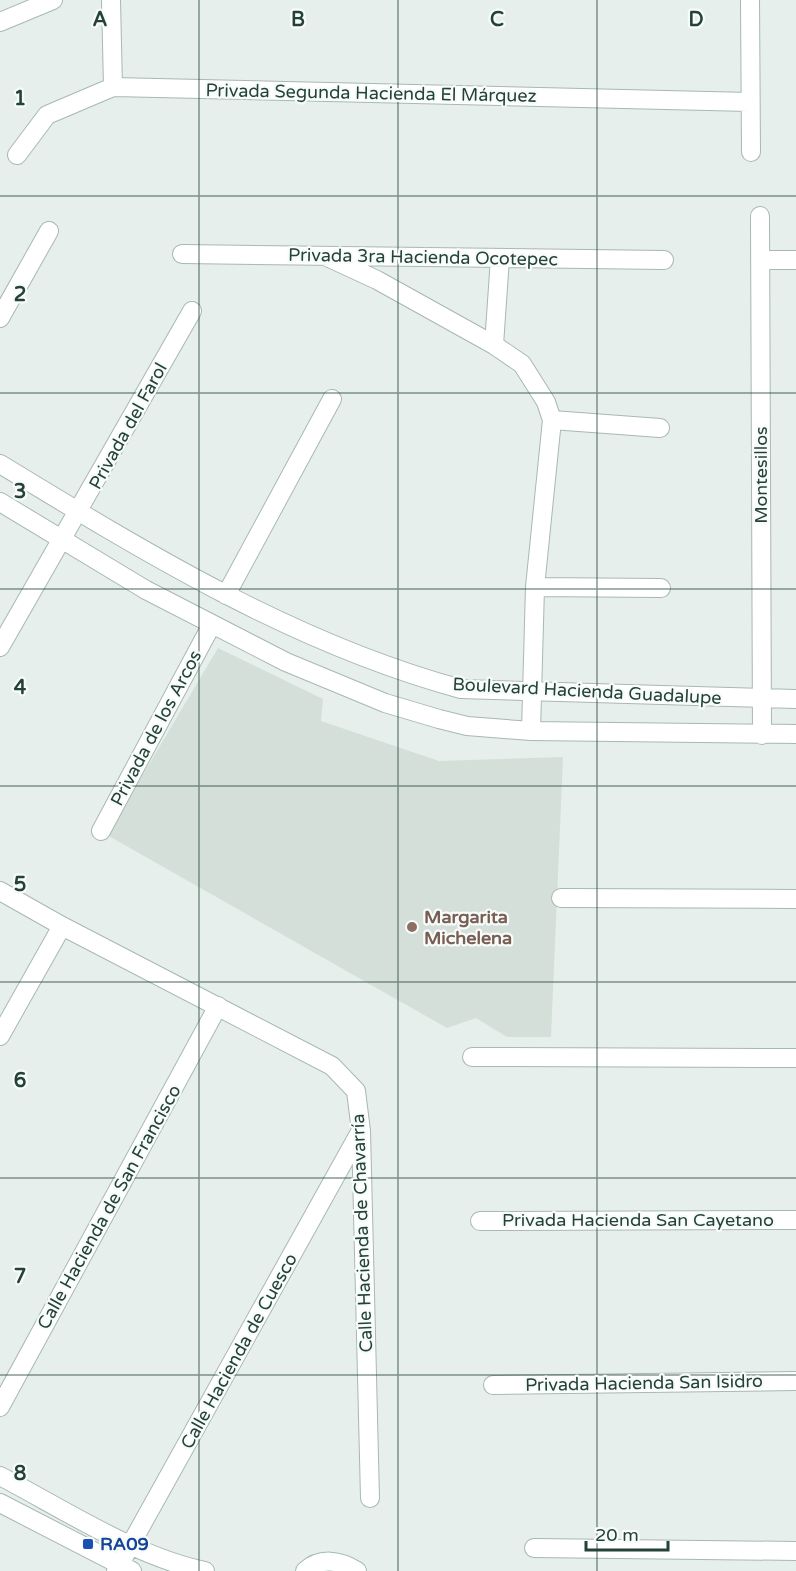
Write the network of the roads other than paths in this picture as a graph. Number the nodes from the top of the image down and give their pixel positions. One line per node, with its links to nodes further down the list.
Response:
1 (52, 0): 4 (street)
2 (111, 0): 5 (street)
3 (750, 0): 6 (street)
4 (0, 22)
5 (113, 87): 6 (street, Privada Segunda Hacienda El Márquez); 8 (street, Privada Segunda Hacienda El Márquez)
6 (750, 102): 7 (street)
7 (751, 152)
8 (17, 155)
9 (760, 216): 15 (street, Montesillos)
10 (49, 231): 18 (street)
11 (182, 254): 12 (street, Privada 3ra Hacienda Ocotepec)
12 (325, 256): 13 (street, Privada 3ra Hacienda Ocotepec); 19 (street)
13 (500, 258): 14 (street, Privada 3ra Hacienda Ocotepec); 19 (street)
14 (664, 260)
15 (760, 260): 16 (street); 33 (street, Montesillos)
16 (796, 260)
17 (192, 311): 25 (street, Privada del Farol)
18 (0, 318)
19 (494, 345): 21 (street)
20 (332, 399): 29 (street)
21 (552, 420): 22 (street); 27 (street)
22 (660, 428)
23 (0, 464): 25 (street, Boulevard Hacienda Guadalupe)
24 (0, 502): 26 (street, Boulevard Hacienda Guadalupe)
25 (80, 512): 26 (street, Privada del Farol); 29 (street, Boulevard Hacienda Guadalupe)
26 (62, 541): 30 (street, Boulevard Hacienda Guadalupe); 31 (street, Privada del Farol)
27 (535, 587): 28 (street); 32 (street)
28 (661, 588)
29 (226, 595): 32 (street, Boulevard Hacienda Guadalupe)
30 (212, 624): 35 (street, Boulevard Hacienda Guadalupe); 38 (street, Privada de los Arcos)
31 (0, 647)
32 (533, 691): 33 (street, Boulevard Hacienda Guadalupe); 35 (street)
33 (762, 699): 34 (street, Boulevard Hacienda Guadalupe); 37 (street, Montesillos)
34 (796, 699)
35 (531, 731): 37 (street, Boulevard Hacienda Guadalupe)
36 (796, 734): 37 (street, Boulevard Hacienda Guadalupe)
37 (762, 735)
38 (101, 831)
39 (0, 891): 42 (street, Calle Hacienda de Chavarría)
40 (561, 898): 41 (street)
41 (796, 900)
42 (62, 926): 43 (street, Calle Hacienda de Chavarría); 44 (street)
43 (218, 1006): 47 (street, Calle Hacienda de Chavarría); 52 (street, Calle Hacienda de San Francisco)
44 (0, 1036)
45 (472, 1057): 46 (street)
46 (796, 1058)
47 (361, 1131): 54 (street, Calle Hacienda de Chavarría); 56 (street, Calle Hacienda de Cuesco)
48 (796, 1220): 49 (street, Privada Hacienda San Cayetano)
49 (480, 1221)
50 (796, 1382): 51 (street, Privada Hacienda San Isidro)
51 (493, 1385)
52 (0, 1407)
53 (0, 1476): 56 (street)
54 (370, 1498)
55 (0, 1503): 59 (street)
56 (132, 1545): 59 (street, Calle Hacienda de Cuesco); 60 (street)
57 (534, 1548): 58 (street)
58 (796, 1551)
59 (122, 1569)
60 (205, 1571)
61 (304, 1571): 62 (street)
62 (357, 1571)

